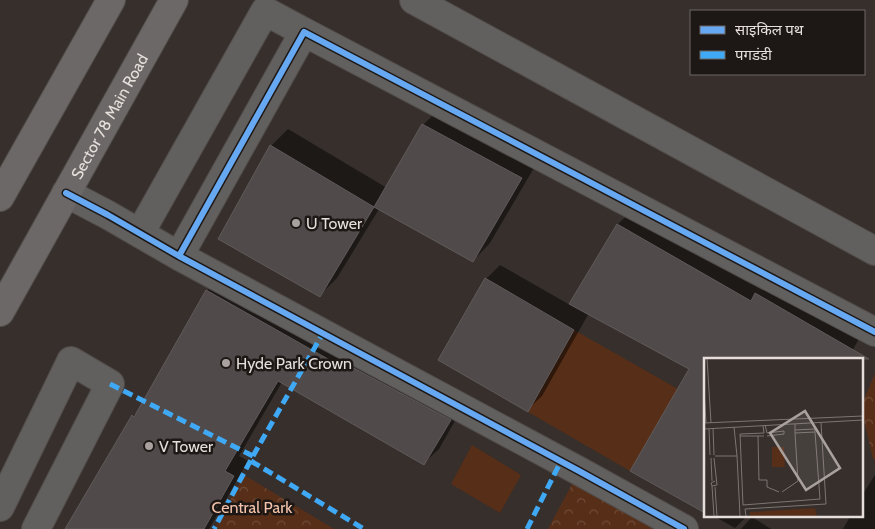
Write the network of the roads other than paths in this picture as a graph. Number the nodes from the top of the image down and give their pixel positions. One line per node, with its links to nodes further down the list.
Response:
1 (111, 0): 6 (main road)
2 (174, 0): 5 (main road, Sector 78 Main Road)
3 (414, 0): 8 (street)
4 (304, 32): 7 (street); 9 (street); 11 (street)
5 (66, 193): 7 (street); 10 (main road, Sector 78 Main Road)
6 (0, 197)
7 (140, 233): 9 (street)
8 (875, 251)
9 (179, 256): 14 (street)
10 (0, 312)
11 (875, 332)
12 (0, 507): 13 (street)
13 (36, 529)
14 (684, 529)

